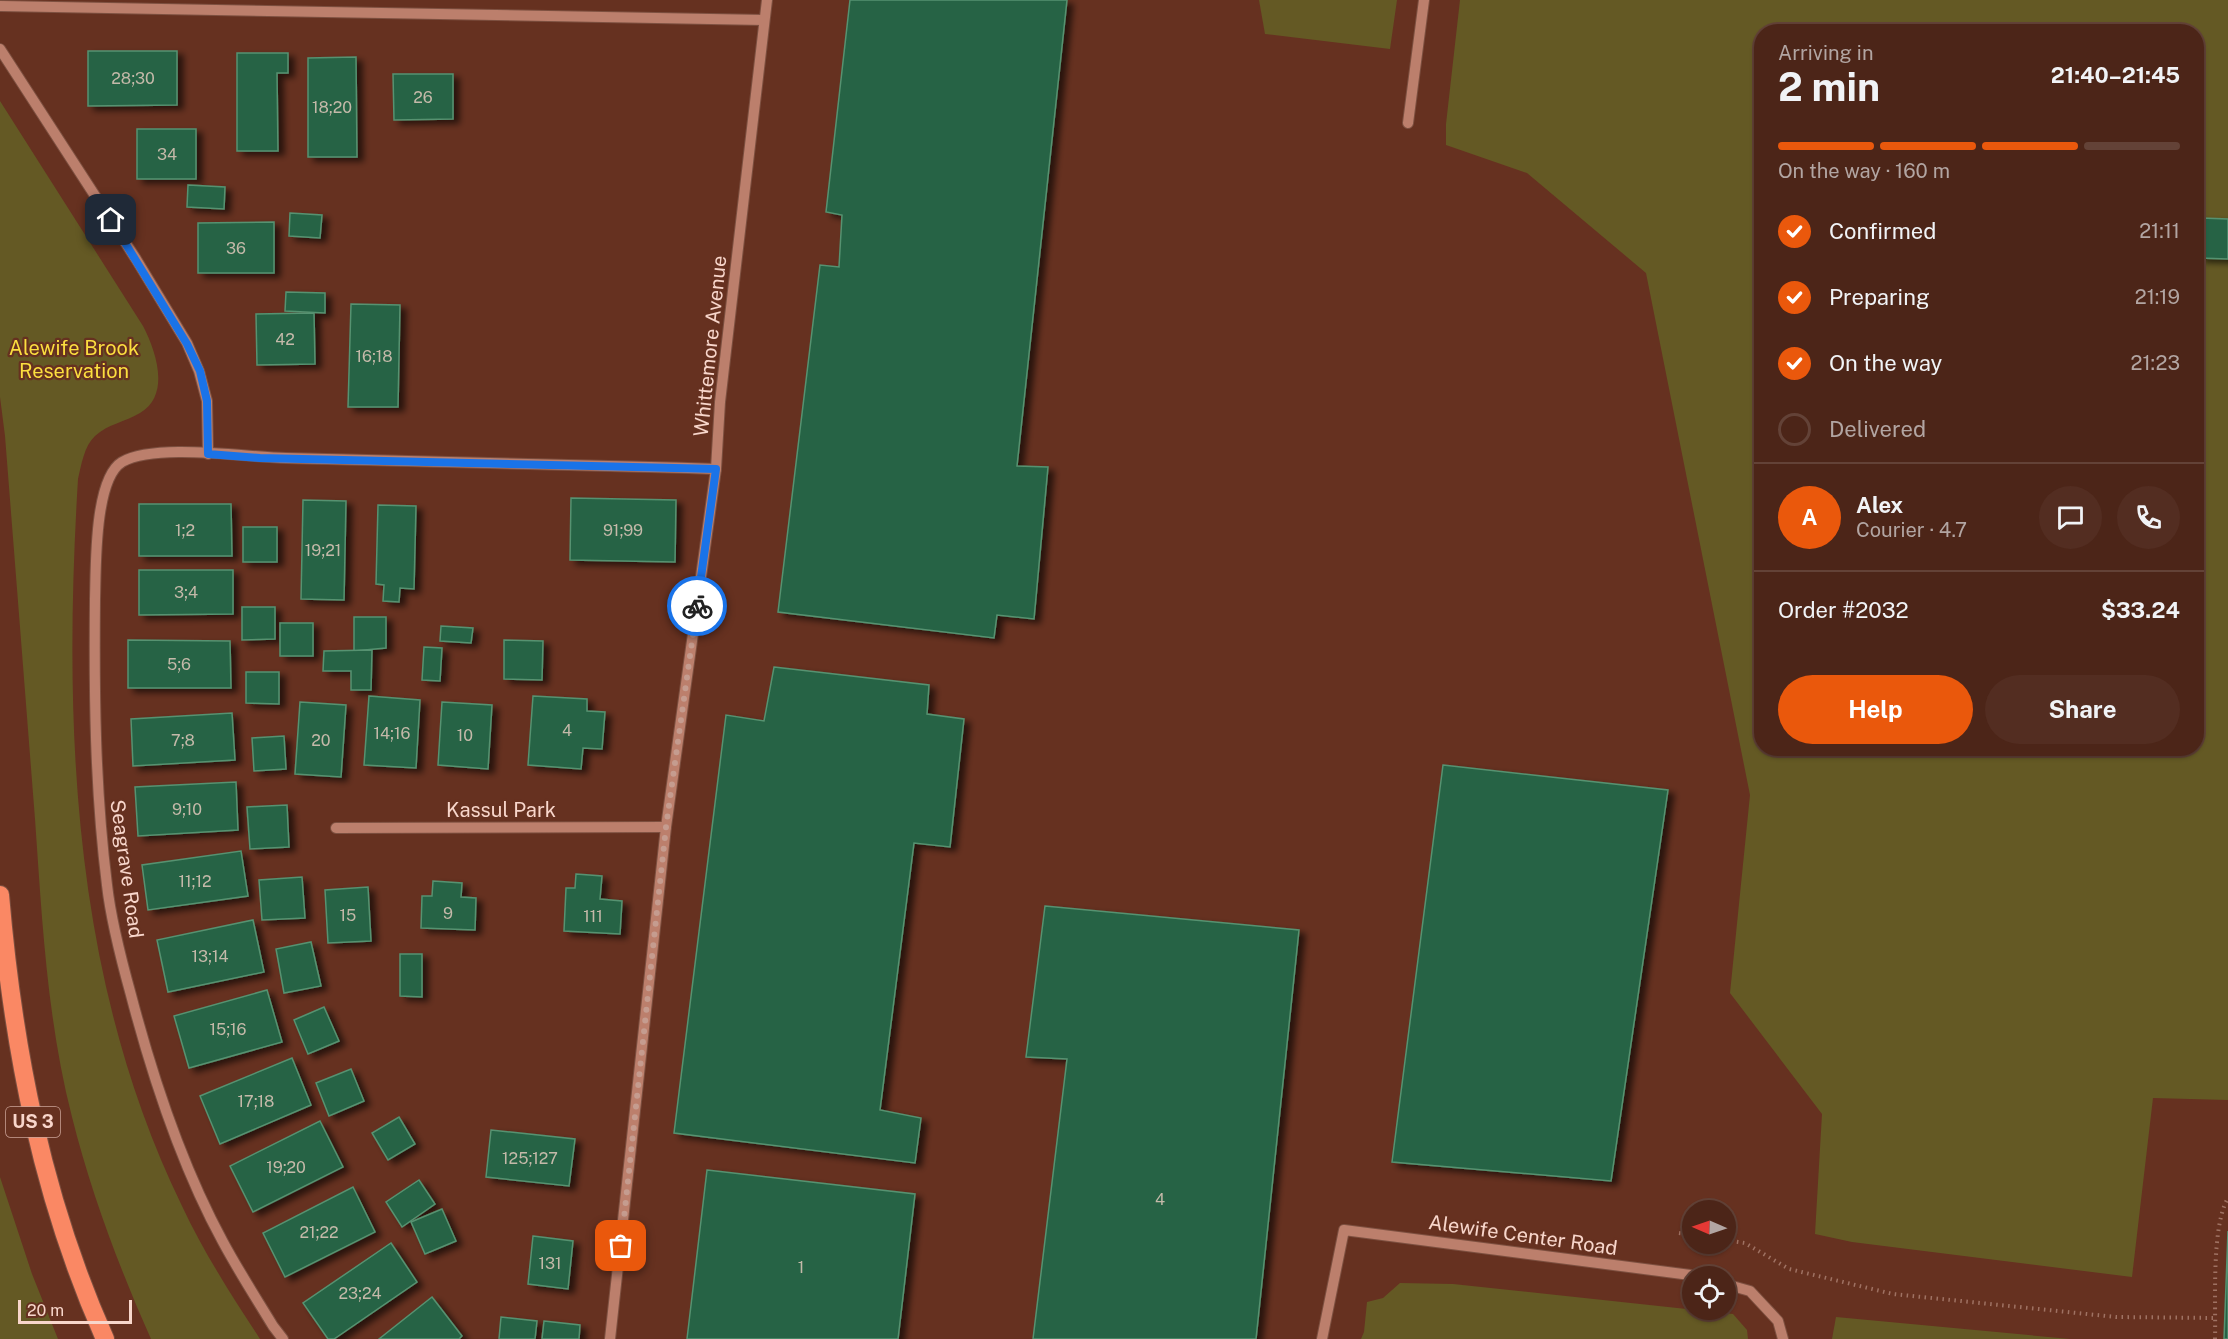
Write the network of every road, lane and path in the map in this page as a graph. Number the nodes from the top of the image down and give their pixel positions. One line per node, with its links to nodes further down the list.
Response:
1 (767, 0): 4 (street, Whittemore Avenue)
2 (1424, 0): 6 (street)
3 (0, 6): 4 (street)
4 (764, 20): 8 (street, Whittemore Avenue)
5 (0, 49): 7 (street)
6 (1408, 123)
7 (208, 454): 8 (street, Seagrave Road); 20 (street, Seagrave Road)
8 (716, 469): 9 (street, Whittemore Avenue)
9 (666, 827): 10 (street, Kassul Park); 21 (street, Whittemore Avenue)
10 (336, 828)
11 (0, 896): 19 (highway, US 3)
12 (2228, 1198): 18 (path)
13 (1679, 1233): 14 (path)
14 (1682, 1233)
15 (1736, 1242): 18 (path)
16 (1682, 1274): 22 (street, Alewife Center Road)
17 (1736, 1287): 23 (street)
18 (2216, 1318): 24 (path)
19 (105, 1339)
20 (283, 1339)
21 (610, 1339)
22 (1322, 1339)
23 (1783, 1339)
24 (2215, 1339)

